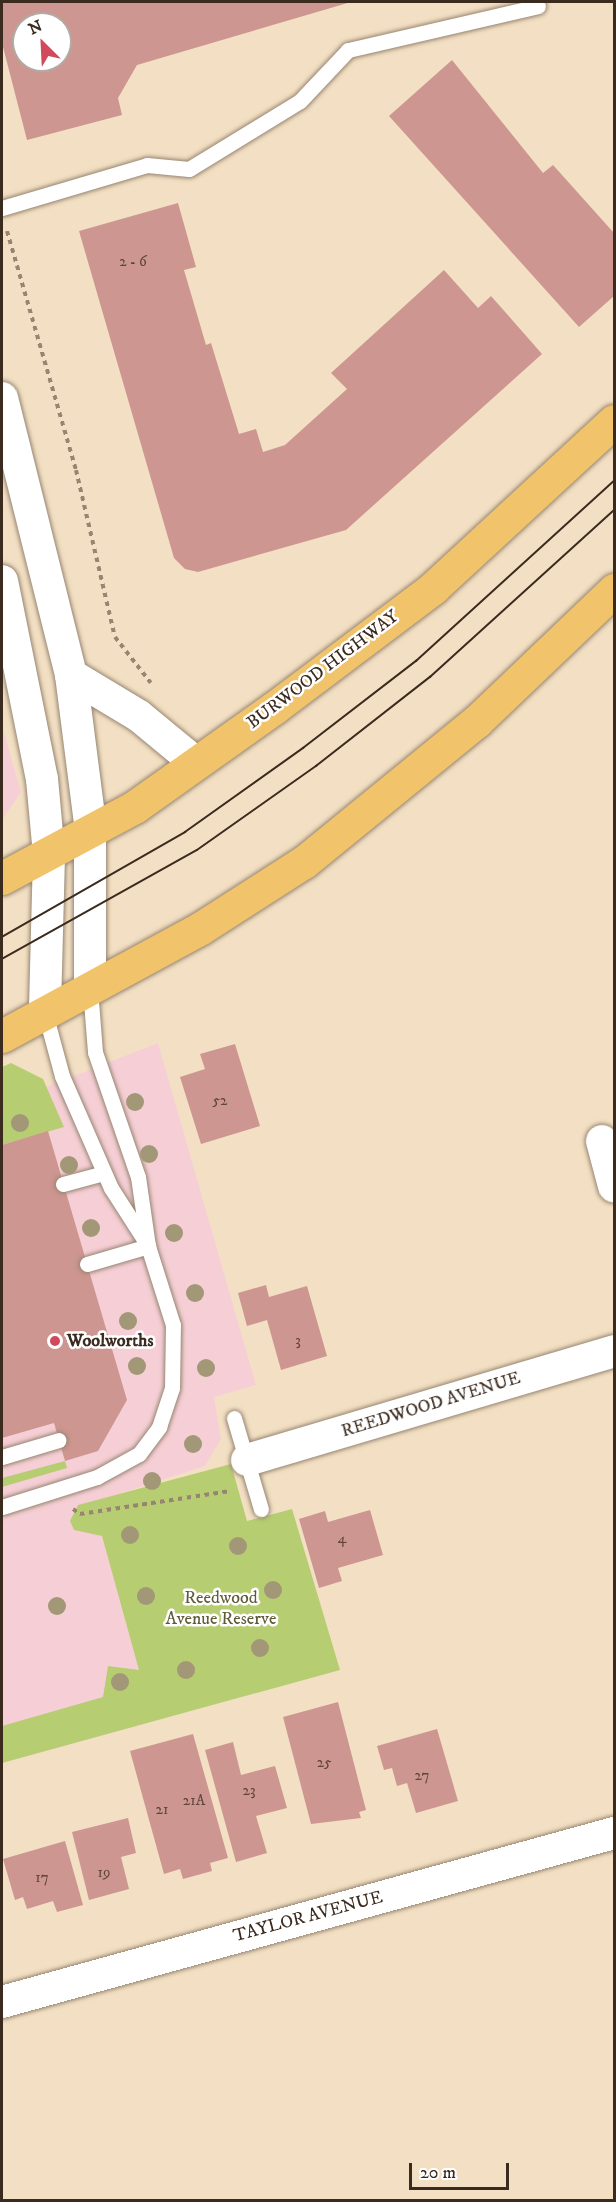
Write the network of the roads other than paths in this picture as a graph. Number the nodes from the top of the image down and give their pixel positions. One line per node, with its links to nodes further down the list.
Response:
1 (538, 6): 2 (lane)
2 (2, 208)
3 (2, 398): 7 (street)
4 (615, 421): 8 (highway, BURWOOD HIGHWAY)
5 (3, 590): 10 (street)
6 (615, 590): 12 (highway)
7 (70, 675): 8 (street); 9 (street)
8 (196, 764): 9 (highway, BURWOOD HIGHWAY)
9 (89, 832): 10 (highway, BURWOOD HIGHWAY); 12 (street)
10 (49, 855): 11 (highway, BURWOOD HIGHWAY); 13 (street)
11 (2, 878)
12 (90, 988): 13 (highway); 19 (lane)
13 (45, 1012): 14 (highway); 16 (lane)
14 (2, 1036)
15 (602, 1141): 18 (street)
16 (104, 1173): 17 (lane); 19 (lane)
17 (63, 1184)
18 (615, 1186)
19 (148, 1246): 20 (lane); 26 (lane)
20 (87, 1264)
21 (615, 1351): 25 (street, REEDWOOD AVENUE)
22 (234, 1418): 25 (lane)
23 (58, 1440): 24 (lane)
24 (2, 1457)
25 (251, 1474): 27 (lane)
26 (2, 1507)
27 (261, 1509)
28 (615, 1833): 29 (street, TAYLOR AVENUE)
29 (2, 2002)

